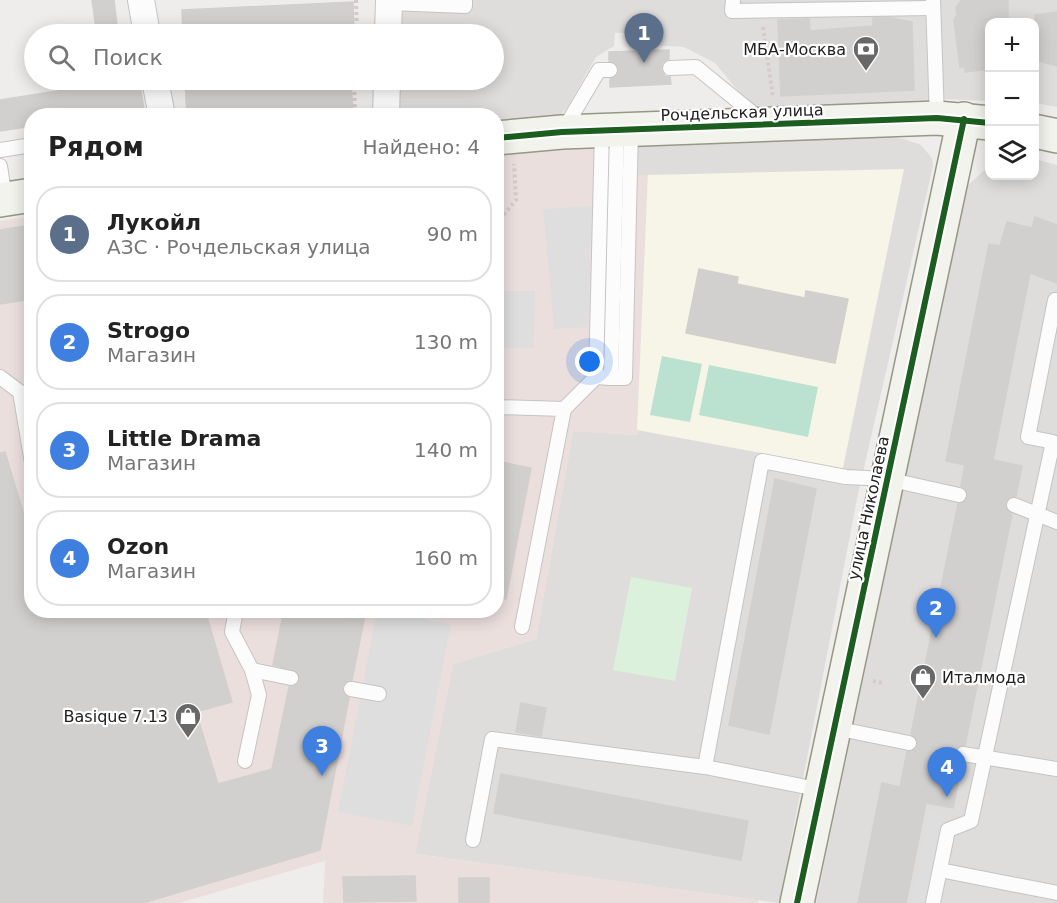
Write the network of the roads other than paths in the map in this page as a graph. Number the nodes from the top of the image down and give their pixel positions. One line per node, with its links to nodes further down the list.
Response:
1 (141, 0): 6 (street)
2 (465, 0): 4 (lane)
3 (733, 0): 5 (lane)
4 (389, 2): 7 (street)
5 (932, 4): 15 (lane)
6 (145, 24)
7 (388, 24)
8 (670, 68): 14 (lane)
9 (609, 70): 17 (lane)
10 (157, 90): 12 (street)
11 (387, 90): 13 (street)
12 (160, 108)
13 (386, 108)
14 (769, 113): 15 (street, Рочдельская улица); 16 (street, Рочдельская улица)
15 (964, 120): 31 (street, улица Николаева)
16 (617, 130): 17 (street, Рочдельская улица); 27 (lane); 27 (lane)
17 (562, 132): 22 (street, Рочдельская улица)
18 (1039, 132): 19 (street)
19 (1057, 136)
20 (24, 146): 21 (lane)
21 (0, 150)
22 (505, 151)
23 (0, 166): 24 (lane)
24 (12, 198)
25 (1057, 301): 34 (lane)
26 (0, 377): 28 (lane)
27 (596, 377): 30 (lane)
28 (24, 393)
29 (504, 407): 30 (lane)
30 (564, 409): 37 (lane)
31 (887, 479): 32 (lane); 42 (street, улица Николаева); 47 (lane)
32 (960, 495)
33 (1014, 505): 34 (lane)
34 (1037, 515): 35 (lane); 45 (lane)
35 (1057, 522)
36 (235, 618): 38 (lane)
37 (522, 627)
38 (252, 670): 39 (lane); 46 (lane)
39 (291, 678)
40 (351, 689): 41 (lane)
41 (380, 694)
42 (835, 728): 43 (lane); 49 (street, улица Николаева)
43 (909, 743)
44 (963, 754): 45 (lane)
45 (985, 758): 48 (lane); 51 (lane)
46 (245, 761)
47 (705, 767): 49 (lane); 50 (lane)
48 (1057, 769)
49 (822, 790): 53 (street, улица Николаева)
50 (473, 840)
51 (940, 870): 52 (lane); 54 (lane)
52 (1057, 893)
53 (797, 903)
54 (933, 903)

